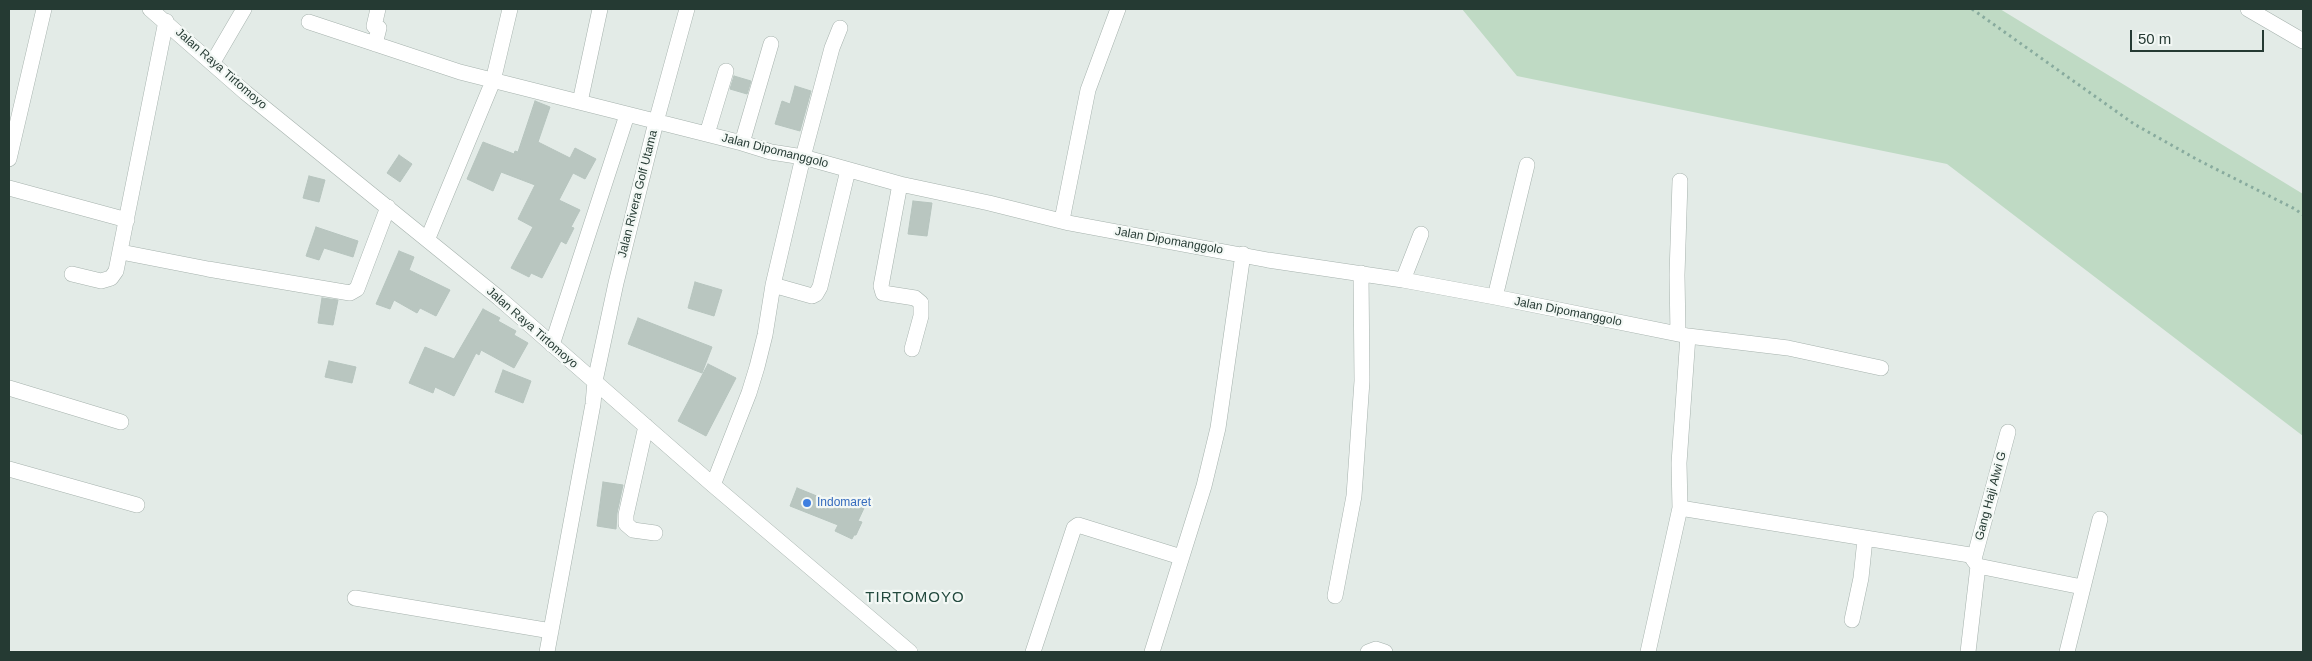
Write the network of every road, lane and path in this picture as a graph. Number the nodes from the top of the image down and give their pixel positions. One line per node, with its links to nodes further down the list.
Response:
1 (44, 9): 26 (street)
2 (150, 9): 11 (street, Jalan Raya Tirtomoyo)
3 (244, 9): 17 (street)
4 (378, 9): 15 (street)
5 (510, 9): 19 (street)
6 (600, 9): 20 (street)
7 (687, 9): 22 (street, Jalan Rivera Golf Utama)
8 (1118, 9): 35 (street)
9 (1972, 9): 33 (path)
10 (2248, 9): 14 (street)
11 (166, 21): 17 (street, Jalan Raya Tirtomoyo); 34 (street)
12 (309, 22): 15 (street, Jalan Dipomanggolo)
13 (840, 28): 25 (street)
14 (2303, 40)
15 (375, 44): 19 (street, Jalan Dipomanggolo)
16 (771, 44): 24 (street)
17 (213, 62): 32 (street, Jalan Raya Tirtomoyo)
18 (726, 71): 23 (street)
19 (493, 81): 20 (street, Jalan Dipomanggolo); 37 (street)
20 (580, 102): 21 (street, Jalan Dipomanggolo)
21 (627, 115): 22 (street, Jalan Dipomanggolo); 46 (street)
22 (656, 122): 23 (street, Jalan Dipomanggolo); 49 (street, Jalan Rivera Golf Utama)
23 (707, 134): 24 (street, Jalan Dipomanggolo)
24 (742, 143): 25 (street, Jalan Dipomanggolo)
25 (803, 157): 28 (street, Jalan Dipomanggolo); 43 (street)
26 (9, 159)
27 (1527, 165): 44 (street)
28 (848, 170): 30 (street, Jalan Dipomanggolo); 43 (street)
29 (1680, 181): 45 (street)
30 (900, 184): 35 (street, Jalan Dipomanggolo); 47 (street)
31 (9, 188): 34 (street)
32 (388, 207): 37 (street, Jalan Raya Tirtomoyo); 38 (street)
33 (2303, 215)
34 (127, 220): 38 (street)
35 (1062, 220): 39 (street, Jalan Dipomanggolo)
36 (1421, 234): 42 (street)
37 (428, 238): 46 (street, Jalan Raya Tirtomoyo)
38 (121, 252): 41 (street)
39 (1243, 254): 40 (street, Jalan Dipomanggolo); 61 (street)
40 (1361, 273): 42 (street, Jalan Dipomanggolo); 64 (street)
41 (72, 274)
42 (1403, 280): 44 (street, Jalan Dipomanggolo)
43 (773, 285): 55 (street)
44 (1495, 297): 45 (street, Jalan Dipomanggolo)
45 (1683, 335): 48 (street, Jalan Dipomanggolo); 57 (street)
46 (552, 345): 49 (street, Jalan Raya Tirtomoyo)
47 (912, 349)
48 (1881, 368)
49 (595, 381): 52 (street, Jalan Raya Tirtomoyo); 67 (street, Jalan Rivera Golf Utama)
50 (9, 388): 51 (street)
51 (121, 422)
52 (646, 426): 55 (street, Jalan Raya Tirtomoyo); 59 (street)
53 (2008, 432): 62 (street, Gang Haji Alwi G)
54 (9, 469): 56 (street)
55 (713, 485): 69 (street, Jalan Raya Tirtomoyo)
56 (137, 505)
57 (1680, 508): 60 (street); 74 (street)
58 (2100, 519): 63 (street)
59 (655, 533)
60 (1865, 539): 62 (street); 66 (street)
61 (1181, 557): 70 (street); 71 (street)
62 (1976, 563): 63 (street); 75 (street, Gang Haji Alwi G)
63 (2082, 587): 76 (street)
64 (1335, 596)
65 (355, 598): 67 (street)
66 (1852, 620)
67 (551, 631): 68 (street, Jalan Rivera Golf Utama)
68 (547, 652)
69 (910, 652)
70 (1033, 652)
71 (1152, 652)
72 (1368, 652): 73 (street)
73 (1385, 652)
74 (1648, 652)
75 (1968, 652)
76 (2068, 652)

